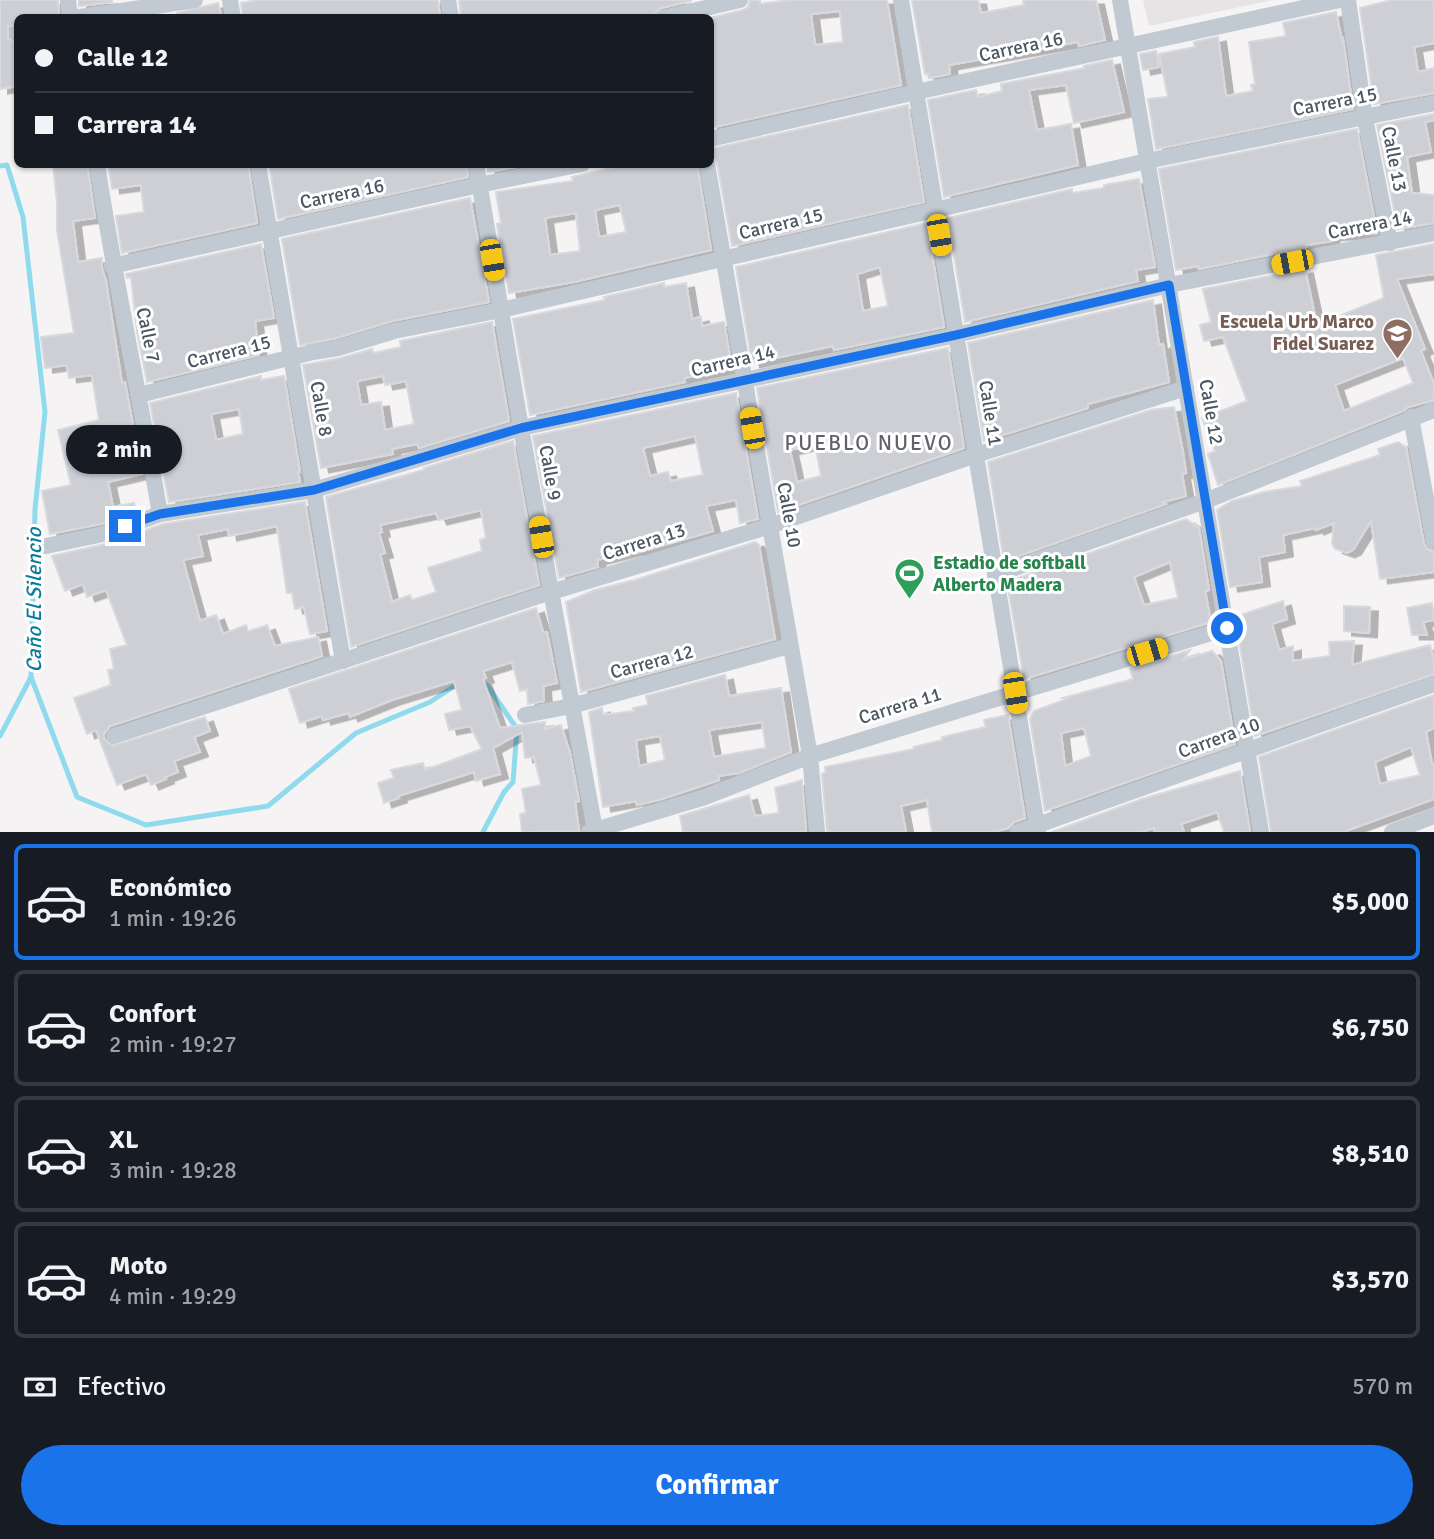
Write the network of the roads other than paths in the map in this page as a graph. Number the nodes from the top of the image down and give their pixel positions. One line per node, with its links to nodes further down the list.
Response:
1 (195, 0): 8 (street)
2 (740, 0): 7 (street)
3 (901, 0): 10 (street, Calle 11)
4 (1120, 0): 9 (street, Calle 12)
5 (1340, 0): 9 (street, Carrera 16)
6 (1348, 0): 12 (street, Calle 13)
7 (680, 10)
8 (99, 14)
9 (1127, 46): 10 (street, Carrera 16); 14 (street, Calle 12)
10 (916, 92): 13 (street, Carrera 16); 21 (street, Calle 11)
11 (1434, 103): 12 (street, Carrera 15)
12 (1365, 118): 14 (street, Carrera 15); 24 (street, Calle 13)
13 (714, 138)
14 (1147, 161): 21 (street, Carrera 15); 27 (street, Calle 12)
15 (98, 168): 26 (street, Calle 7)
16 (259, 168): 22 (street, Calle 8)
17 (477, 168): 20 (street, Calle 9)
18 (562, 168): 20 (street, Carrera 16)
19 (708, 168): 25 (street, Calle 10)
20 (479, 185): 22 (street, Carrera 16); 28 (street, Calle 9)
21 (935, 210): 25 (street, Carrera 15); 29 (street, Calle 11)
22 (269, 231): 26 (street, Carrera 16); 30 (street, Calle 8)
23 (1434, 233): 24 (street, Carrera 14)
24 (1390, 243): 27 (street, Carrera 14)
25 (723, 259): 28 (street, Carrera 15); 31 (street, Calle 10)
26 (112, 266): 33 (street, Calle 7)
27 (1169, 285): 29 (street, Carrera 14); 32 (street, Calle 12)
28 (501, 310): 30 (street, Carrera 15); 36 (street, Calle 9)
29 (956, 335): 31 (street, Carrera 14); 37 (street, Calle 11)
30 (291, 358): 33 (street, Carrera 15); 38 (street, Calle 8)
31 (743, 379): 36 (street, Carrera 14); 41 (street, Calle 10)
32 (1186, 388): 37 (street, Carrera 13); 39 (street, Calle 12)
33 (139, 395): 40 (street, Calle 7)
34 (1434, 410): 35 (street)
35 (1411, 417): 39 (street); 42 (street)
36 (521, 428): 38 (street, Carrera 14); 45 (street, Calle 9)
37 (975, 455): 41 (street, Carrera 13); 44 (street, Calle 11)
38 (314, 490): 40 (street, Carrera 14); 48 (street, Calle 8)
39 (1205, 501): 44 (street); 46 (street, Calle 12)
40 (160, 514): 43 (street, Carrera 14)
41 (770, 526): 45 (street, Carrera 13); 47 (street, Calle 10)
42 (1434, 542)
43 (46, 546)
44 (995, 575): 50 (street, Calle 11)
45 (551, 592): 48 (street, Carrera 13); 51 (street, Calle 9)
46 (1227, 628): 50 (street, Carrera 11); 54 (street, Calle 12)
47 (789, 646): 51 (street, Carrera 12); 55 (street, Calle 10)
48 (343, 661): 53 (street, Carrera 13)
49 (1434, 684): 54 (street, Carrera 10)
50 (1015, 693): 55 (street, Carrera 11); 57 (street, Calle 11)
51 (571, 706): 52 (street, Carrera 12); 58 (street, Calle 9)
52 (525, 715)
53 (114, 736)
54 (1248, 750): 57 (street, Carrera 10); 61 (street, Calle 12)
55 (810, 756): 58 (street, Carrera 11); 59 (street, Calle 10)
56 (1434, 816): 62 (street)
57 (1037, 829): 60 (street, Carrera 10)
58 (592, 831)
59 (817, 832)
60 (1018, 832)
61 (1261, 832)
62 (1391, 832)

